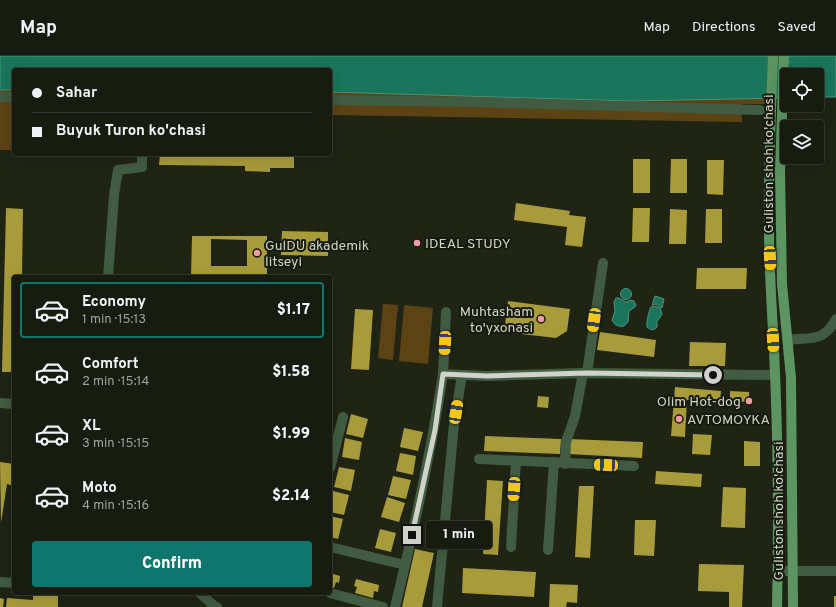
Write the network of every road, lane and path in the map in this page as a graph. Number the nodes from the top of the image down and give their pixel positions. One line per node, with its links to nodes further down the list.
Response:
1 (773, 56): 7 (main road, Guliston shoh ko'chasi)
2 (784, 56): 7 (main road, Guliston shoh ko'chasi)
3 (0, 97): 4 (street)
4 (12, 97)
5 (332, 100): 6 (street)
6 (760, 110)
7 (776, 111): 14 (main road, Guliston shoh ko'chasi); 18 (main road, Guliston shoh ko'chasi)
8 (142, 156): 10 (street)
9 (603, 263): 15 (street)
10 (108, 275)
11 (446, 312): 16 (street)
12 (836, 319): 13 (street)
13 (833, 330): 14 (street)
14 (788, 340): 33 (main road, Guliston shoh ko'chasi)
15 (585, 373): 17 (street); 18 (street); 26 (street)
16 (443, 374): 17 (street); 31 (street)
17 (462, 375): 42 (street)
18 (774, 375): 32 (main road, Guliston shoh ko'chasi)
19 (0, 403): 20 (street)
20 (12, 404)
21 (342, 417): 23 (street)
22 (479, 459): 24 (street)
23 (332, 460)
24 (516, 461): 25 (street); 29 (street)
25 (554, 462): 26 (street); 30 (street)
26 (565, 464): 27 (street)
27 (634, 466)
28 (332, 547): 31 (street)
29 (511, 547)
30 (548, 550)
31 (405, 565): 41 (street)
32 (778, 571): 33 (street); 43 (main road, Guliston shoh ko'chasi)
33 (792, 571): 34 (street); 44 (main road, Guliston shoh ko'chasi)
34 (836, 571)
35 (0, 582): 36 (street)
36 (12, 583)
37 (332, 594): 40 (street)
38 (202, 595): 39 (street)
39 (217, 607)
40 (383, 607)
41 (394, 607)
42 (437, 607)
43 (777, 607)
44 (793, 607)

